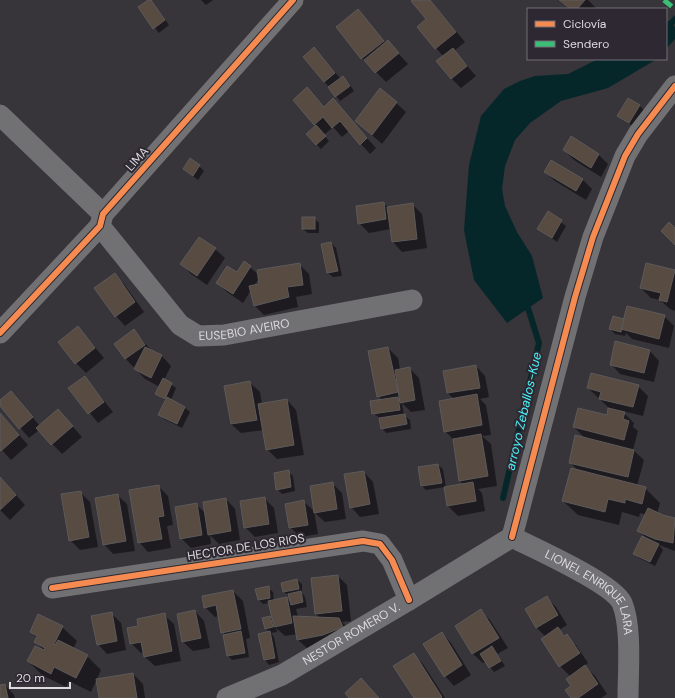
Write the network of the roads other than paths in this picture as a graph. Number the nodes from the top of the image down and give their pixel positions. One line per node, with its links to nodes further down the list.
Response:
1 (285, 3): 4 (street, LIMA)
2 (675, 86): 7 (street)
3 (0, 115): 4 (street, EUSEBIO AVEIRO)
4 (102, 220): 5 (street, EUSEBIO AVEIRO); 6 (street, LIMA)
5 (412, 300)
6 (0, 333)
7 (512, 537): 9 (street, NESTOR ROMERO V.); 11 (street, LIONEL ENRIQUE LARA)
8 (52, 588): 9 (street, HECTOR DE LOS RIOS)
9 (409, 600): 10 (street, NESTOR ROMERO V.)
10 (227, 698)
11 (628, 698)

